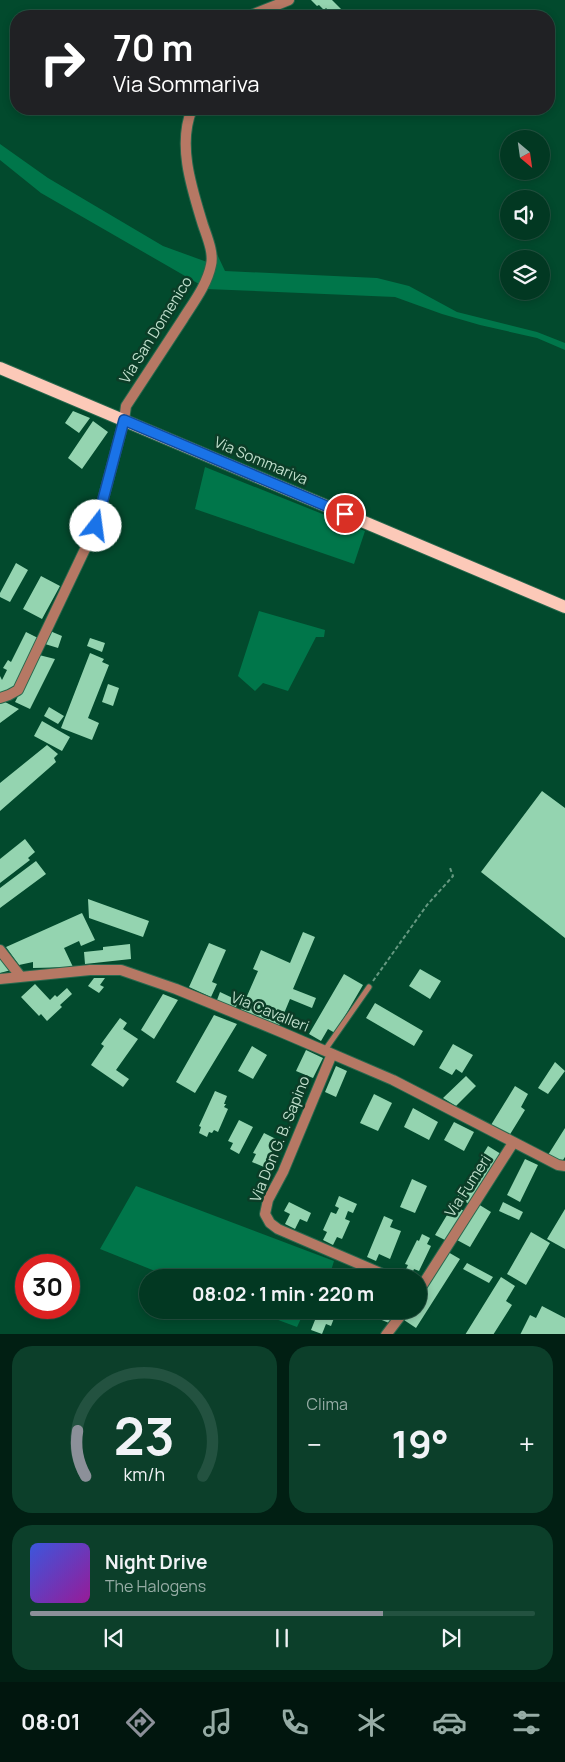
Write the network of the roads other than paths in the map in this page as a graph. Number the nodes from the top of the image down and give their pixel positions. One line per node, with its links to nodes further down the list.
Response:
1 (288, 0): 2 (street)
2 (264, 10)
3 (189, 115): 5 (street, Via San Domenico)
4 (0, 368): 5 (main road, Via Sommariva)
5 (124, 420): 6 (main road, Via Sommariva); 7 (street, Via San Domenico)
6 (565, 607)
7 (0, 698)
8 (0, 950): 9 (street)
9 (21, 978): 10 (street, Via Cavalleri); 12 (street, Via Cavalleri)
10 (0, 979)
11 (369, 986): 12 (lane)
12 (328, 1052): 13 (street, Via Cavalleri); 15 (street, Via Don G. B. Sapino)
13 (513, 1143): 14 (street); 16 (street, Via Fumeri)
14 (565, 1166)
15 (371, 1269)
16 (427, 1276)
17 (398, 1319): 18 (street)
18 (386, 1334)

